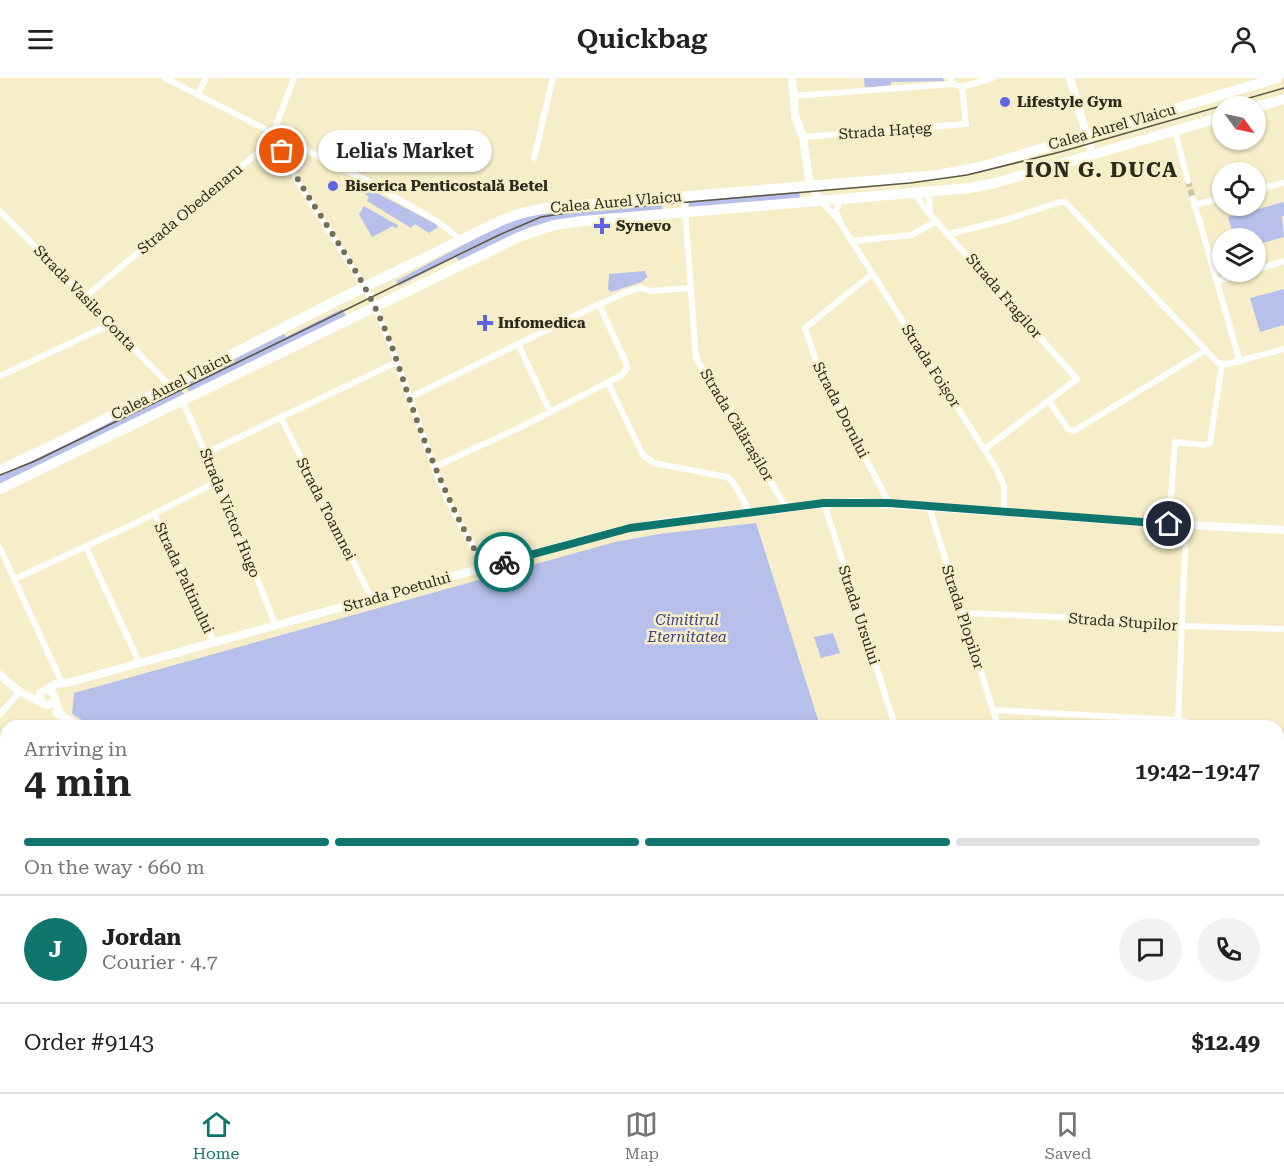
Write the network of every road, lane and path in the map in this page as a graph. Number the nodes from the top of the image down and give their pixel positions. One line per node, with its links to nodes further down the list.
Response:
1 (165, 78): 11 (street)
2 (206, 78): 11 (street)
3 (294, 78): 17 (street, Strada Obedenaru)
4 (553, 78): 21 (street)
5 (792, 78): 12 (street)
6 (993, 78): 10 (street)
7 (1070, 78): 18 (street)
8 (1277, 78): 18 (main road, Calea Aurel Vlaicu)
9 (951, 81): 10 (street); 12 (street)
10 (962, 87): 19 (street, Strada Hațeg)
11 (197, 95): 17 (street)
12 (793, 96): 19 (street)
13 (1284, 99): 14 (main road)
14 (1266, 104)
15 (1212, 120): 16 (main road, Calea Aurel Vlaicu)
16 (1175, 131): 20 (main road, Calea Aurel Vlaicu); 22 (street)
17 (273, 134): 38 (street); 45 (street); 47 (street, Strada Obedenaru)
18 (1087, 134): 20 (street); 24 (main road, Calea Aurel Vlaicu)
19 (803, 137): 24 (street)
20 (1092, 154): 26 (main road, Calea Aurel Vlaicu)
21 (534, 158)
22 (1188, 181)
23 (1284, 183): 25 (street)
24 (810, 185): 28 (main road, Calea Aurel Vlaicu); 31 (street)
25 (1266, 187)
26 (929, 192): 27 (main road, Calea Aurel Vlaicu); 34 (street)
27 (915, 193): 29 (main road, Calea Aurel Vlaicu); 34 (street, Strada Fragilor)
28 (684, 196): 33 (street, Strada Călărașilor); 38 (main road, Calea Aurel Vlaicu)
29 (841, 198): 31 (main road, Calea Aurel Vlaicu); 36 (street)
30 (1212, 199): 41 (street)
31 (820, 200): 33 (main road, Calea Aurel Vlaicu); 36 (street, Strada Foișor)
32 (0, 211): 47 (street, Strada Vasile Conta)
33 (685, 213): 46 (street, Strada Călărașilor); 49 (main road, Calea Aurel Vlaicu)
34 (930, 215): 35 (street, Strada Fragilor)
35 (937, 221): 37 (street, Strada Fragilor); 39 (street)
36 (841, 224): 39 (street, Strada Foișor)
37 (950, 234): 53 (street); 62 (street, Strada Fragilor)
38 (461, 240): 45 (main road, Calea Aurel Vlaicu)
39 (851, 241): 43 (street, Strada Foișor)
40 (1284, 261): 42 (street)
41 (1212, 264)
42 (1266, 267)
43 (872, 274): 65 (street, Strada Foișor); 72 (street, Strada Dorului)
44 (1217, 282): 55 (street)
45 (365, 287): 49 (street); 59 (main road, Calea Aurel Vlaicu)
46 (690, 288): 48 (street); 73 (street, Strada Călărașilor)
47 (85, 297): 50 (street, Strada Vasile Conta)
48 (599, 304): 51 (street); 58 (street)
49 (375, 306): 54 (street); 61 (main road, Calea Aurel Vlaicu)
50 (111, 324): 57 (street); 59 (street, Strada Vasile Conta)
51 (518, 344): 60 (street); 63 (street)
52 (1284, 349): 55 (street)
53 (1206, 351): 56 (street); 62 (street)
54 (397, 362): 60 (street); 64 (street)
55 (1240, 362): 56 (street)
56 (1222, 364): 78 (street)
57 (0, 376)
58 (608, 383): 63 (street); 75 (street)
59 (170, 386): 68 (main road, Calea Aurel Vlaicu)
60 (409, 398): 67 (street)
61 (182, 400): 66 (street, Strada Victor Hugo); 70 (main road, Calea Aurel Vlaicu)
62 (1049, 401): 65 (street)
63 (550, 412): 67 (street)
64 (281, 418): 66 (street); 85 (street, Strada Toamnei)
65 (985, 449): 77 (street, Strada Foișor)
66 (206, 453): 69 (street, Strada Victor Hugo)
67 (434, 467): 83 (street)
68 (0, 470)
69 (218, 481): 76 (street); 87 (street, Strada Victor Hugo)
70 (0, 489)
71 (824, 503): 72 (street, Strada Poetului); 73 (street, Strada Poetului); 102 (street, Strada Ursului)
72 (889, 503): 74 (street, Strada Poetului)
73 (786, 507): 75 (street, Strada Poetului)
74 (929, 507): 77 (street, Strada Poetului); 86 (street, Strada Plopilor)
75 (750, 512): 83 (street, Strada Poetului)
76 (154, 513): 81 (street); 90 (street, Strada Paltinului)
77 (1004, 513): 78 (street, Strada Poetului)
78 (1169, 524): 79 (street, Strada Poetului)
79 (1186, 525): 80 (street, Strada Poetului); 88 (street)
80 (1284, 530)
81 (86, 547): 84 (street); 91 (street)
82 (1, 549): 84 (street)
83 (485, 568): 85 (street, Strada Poetului)
84 (15, 579): 93 (street)
85 (372, 599): 87 (street, Strada Poetului)
86 (962, 613): 88 (street, Strada Stupilor); 98 (street, Strada Plopilor)
87 (276, 626): 90 (street, Strada Poetului)
88 (1184, 626): 89 (street, Strada Stupilor); 104 (street)
89 (1284, 629)
90 (214, 642): 91 (street, Strada Poetului)
91 (140, 664): 93 (street, Strada Poetului)
92 (0, 675): 95 (street)
93 (67, 683): 94 (street, Strada Poetului); 96 (street)
94 (45, 690): 95 (street, Strada Poetului); 96 (street); 97 (street)
95 (21, 693): 97 (street); 99 (street)
96 (55, 699): 97 (street); 100 (street)
97 (43, 704): 100 (street)
98 (993, 710): 103 (street, Strada Plopilor); 104 (street)
99 (0, 714)
100 (61, 714): 101 (street)
101 (70, 720)
102 (893, 720)
103 (996, 720)
104 (1178, 720)

